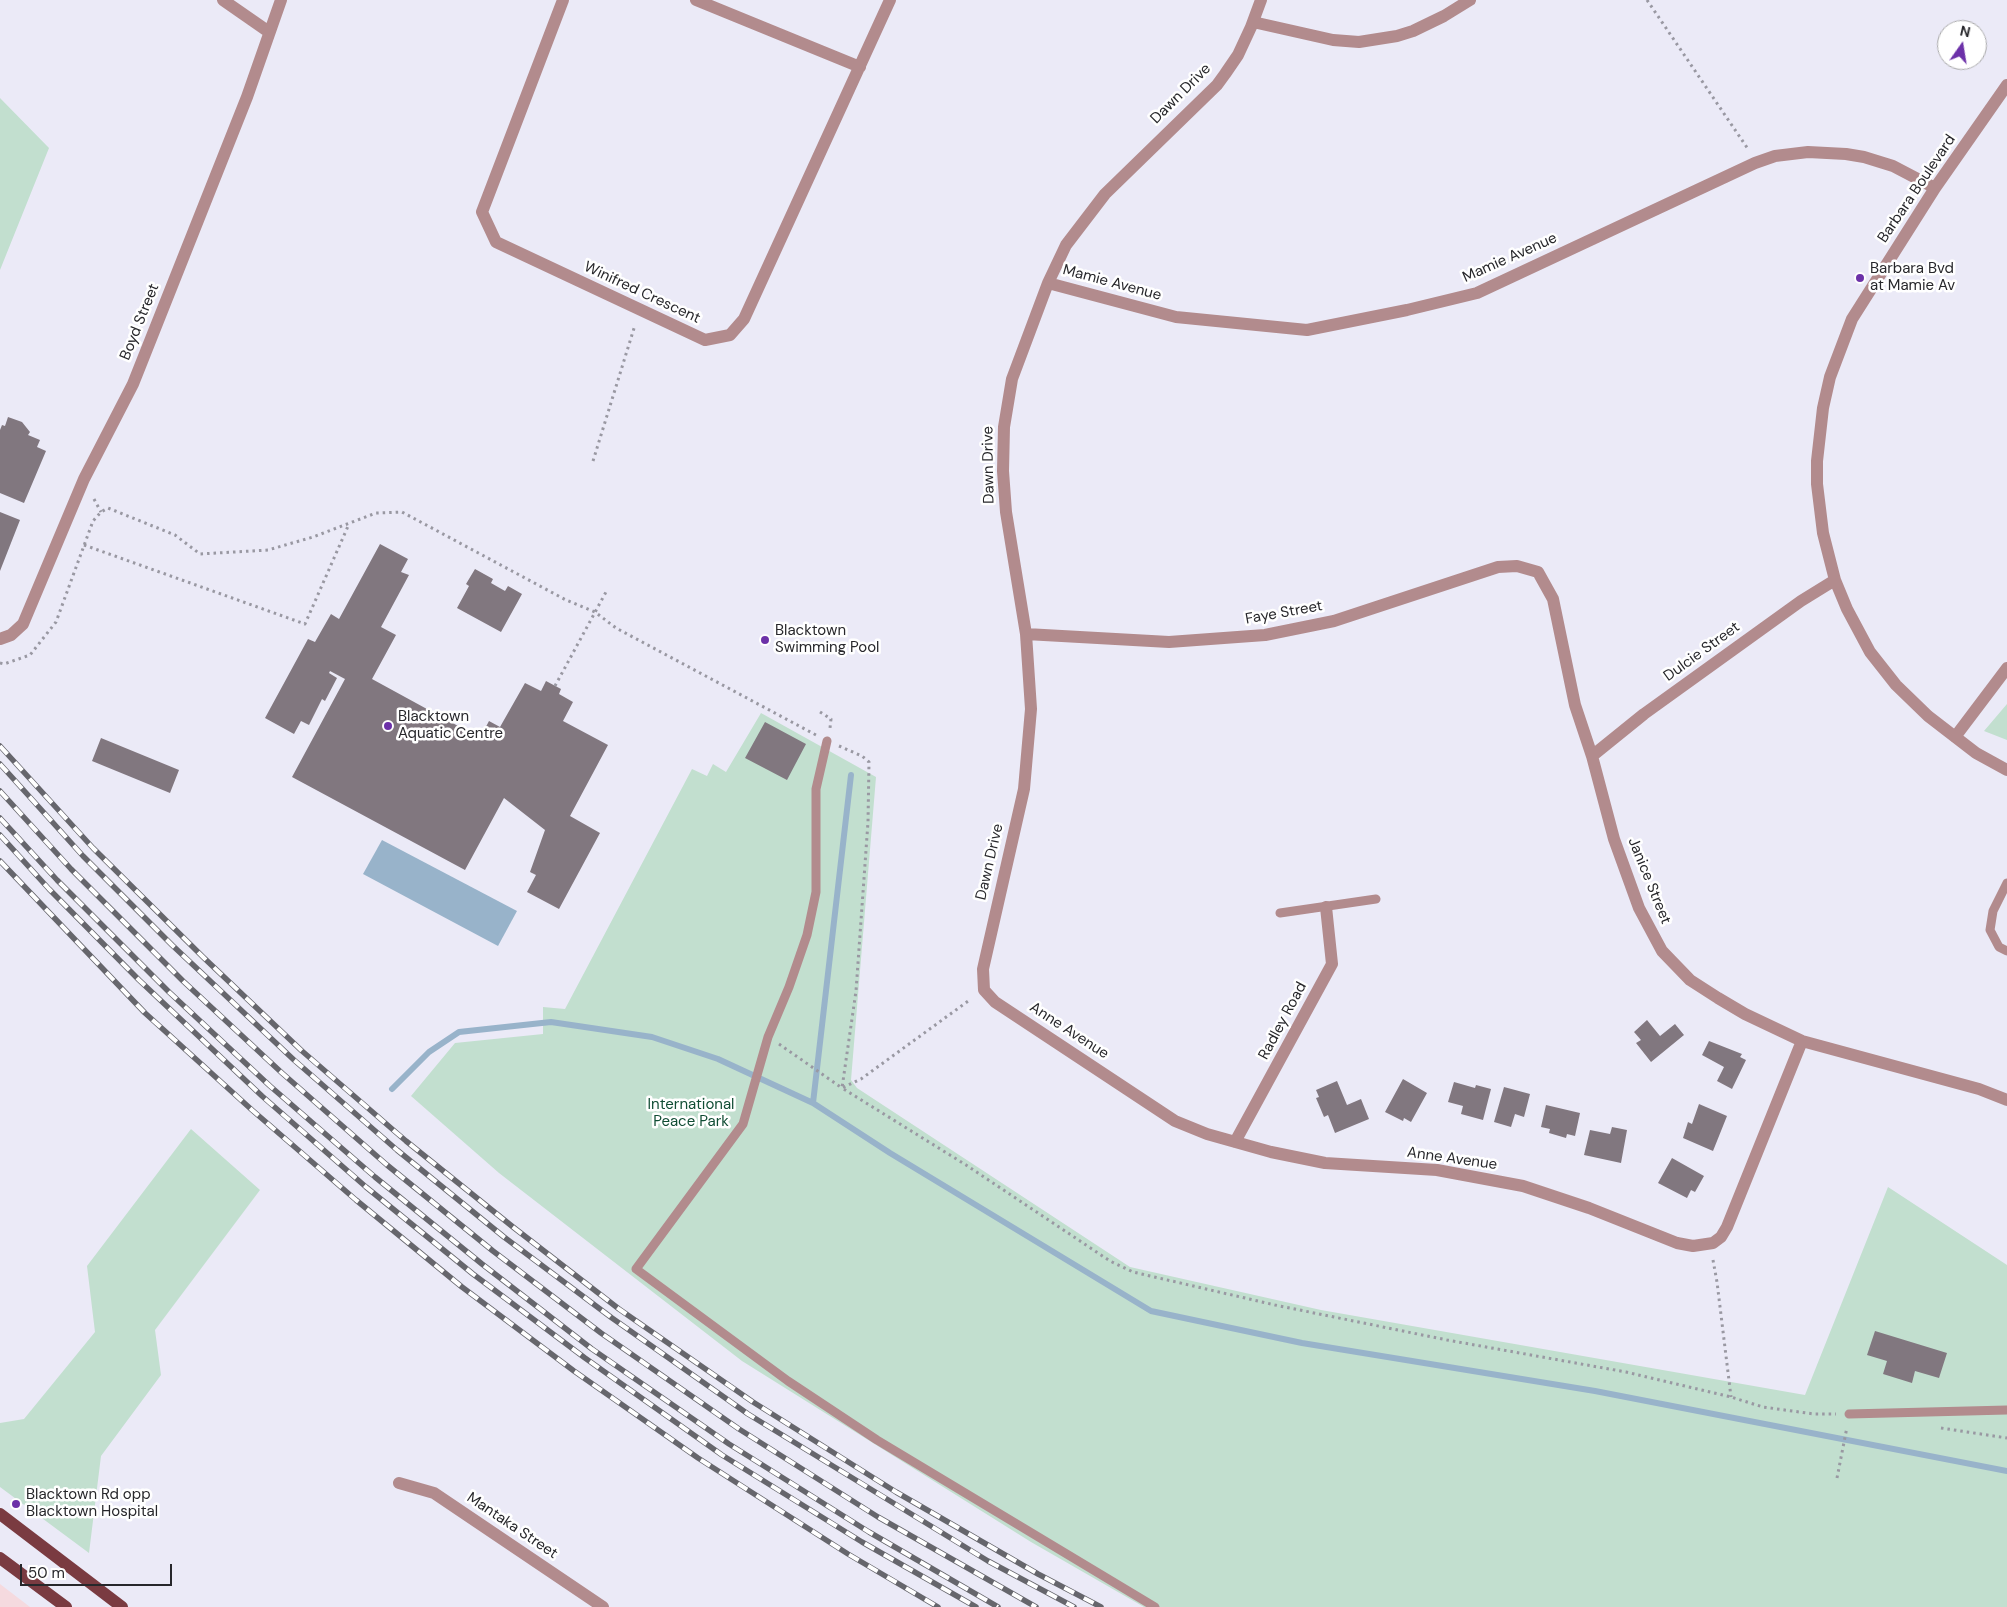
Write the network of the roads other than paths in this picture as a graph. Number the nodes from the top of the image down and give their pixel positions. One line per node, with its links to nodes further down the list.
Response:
1 (223, 0): 9 (street)
2 (281, 0): 9 (street, Boyd Street)
3 (563, 0): 10 (street, Winifred Crescent)
4 (696, 0): 10 (street)
5 (890, 0): 10 (street, Winifred Crescent)
6 (1261, 0): 8 (street, Dawn Drive)
7 (1470, 0): 8 (street)
8 (1254, 22): 13 (street, Dawn Drive)
9 (270, 32): 17 (street, Boyd Street)
10 (860, 67)
11 (2007, 86): 12 (street, Barbara Boulevard)
12 (1936, 188): 13 (street, Mamie Avenue); 15 (street, Barbara Boulevard)
13 (1048, 283): 16 (street, Dawn Drive)
14 (1538, 572): 16 (street, Faye Street); 21 (street, Janice Street)
15 (1835, 580): 19 (street, Barbara Boulevard); 21 (street, Dulcie Street)
16 (1026, 634): 28 (street, Dawn Drive)
17 (0, 639)
18 (2007, 668): 19 (street)
19 (1954, 738): 22 (street, Barbara Boulevard)
20 (827, 741): 40 (lane)
21 (1592, 756): 29 (street, Janice Street)
22 (2007, 770)
23 (2007, 882): 27 (lane)
24 (1376, 899): 25 (lane)
25 (1326, 907): 26 (lane); 31 (street, Radley Road)
26 (1280, 912)
27 (2007, 951)
28 (995, 1002): 31 (street, Anne Avenue)
29 (1802, 1041): 30 (street, Janice Street); 31 (street, Anne Avenue)
30 (2007, 1100)
31 (1235, 1142)
32 (2007, 1410): 33 (lane)
33 (1849, 1414)
34 (399, 1483): 39 (street, Mantaka Street)
35 (0, 1514): 38 (main road)
36 (0, 1558): 37 (main road)
37 (66, 1607)
38 (122, 1607)
39 (603, 1607)
40 (1154, 1607)

